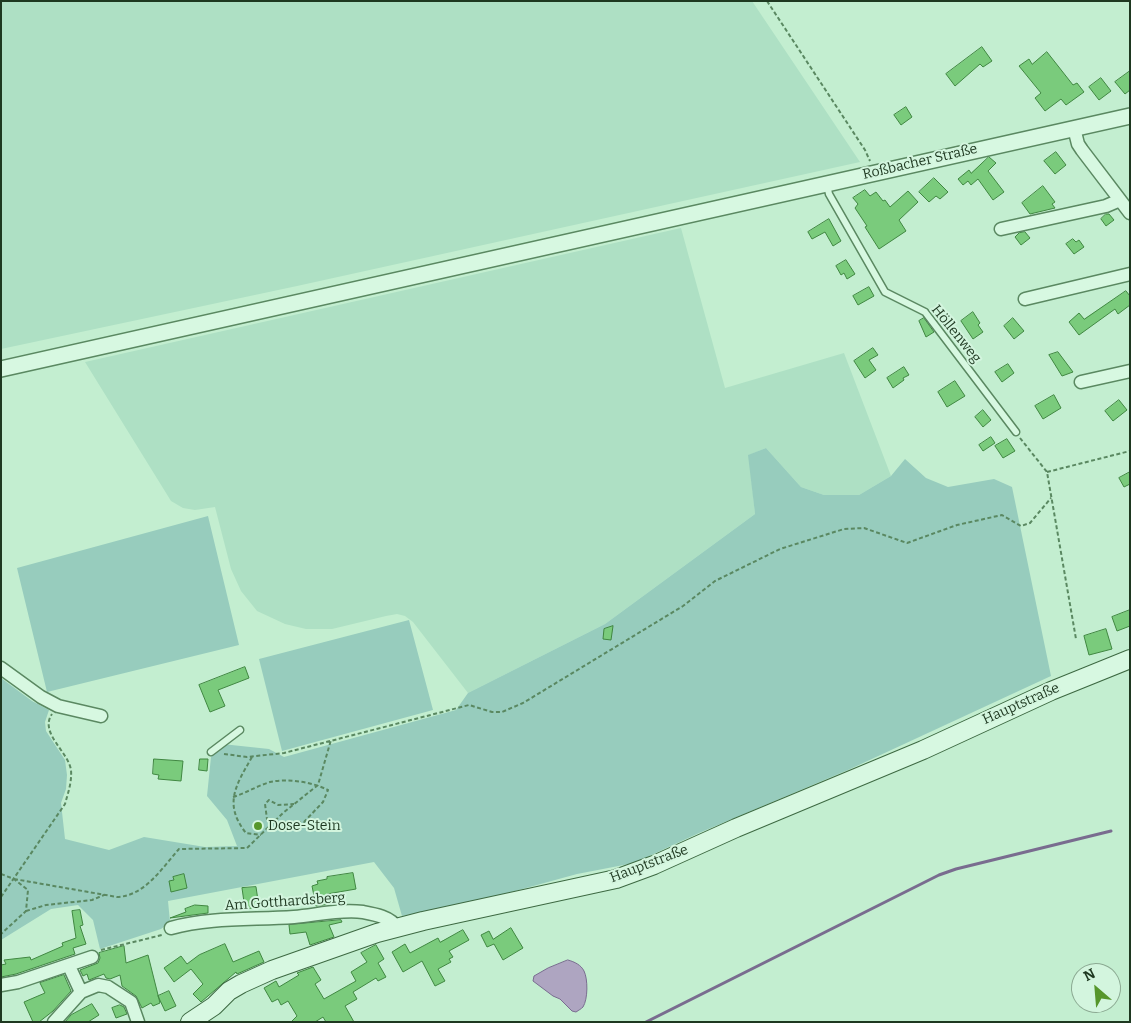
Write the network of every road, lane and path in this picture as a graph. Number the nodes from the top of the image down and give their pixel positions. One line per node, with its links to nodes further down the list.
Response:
1 (767, 1): 4 (path)
2 (1130, 116): 3 (street, Roßbacher Straße)
3 (1074, 128): 4 (street, Roßbacher Straße); 6 (street)
4 (872, 173): 5 (street, Roßbacher Straße)
5 (826, 183): 11 (street, Roßbacher Straße); 14 (lane, Höllenweg)
6 (1120, 200): 7 (street); 8 (street)
7 (1130, 213)
8 (1001, 229)
9 (1130, 274): 10 (street)
10 (1025, 299)
11 (1, 369)
12 (1130, 371): 13 (street)
13 (1081, 382)
14 (1016, 432): 16 (path)
15 (1130, 451): 16 (path)
16 (1047, 472): 17 (path)
17 (1051, 498): 18 (path); 24 (path)
18 (1076, 639)
19 (1130, 659): 38 (main road, Hauptstraße)
20 (1, 668): 21 (street)
21 (58, 706): 22 (street); 33 (path)
22 (101, 716)
23 (240, 730): 25 (lane)
24 (331, 740): 26 (path); 27 (path)
25 (211, 752): 26 (path)
26 (252, 756): 28 (path)
27 (318, 785): 28 (path); 29 (path); 30 (path)
28 (233, 797): 31 (path)
29 (294, 804): 30 (path); 30 (path)
30 (275, 822): 31 (path)
31 (261, 835): 34 (path)
32 (1, 874): 33 (path)
33 (14, 879): 34 (path); 35 (path); 36 (path)
34 (105, 895): 36 (path)
35 (1, 897)
36 (26, 911): 39 (path)
37 (172, 928): 38 (street, Am Gotthardsberg); 40 (path)
38 (396, 928): 46 (main road, Hauptstraße)
39 (1, 934)
40 (92, 957): 41 (street)
41 (69, 966): 42 (street); 43 (street)
42 (1, 985)
43 (81, 992): 44 (street); 45 (street)
44 (54, 1022)
45 (138, 1022)
46 (190, 1022)

